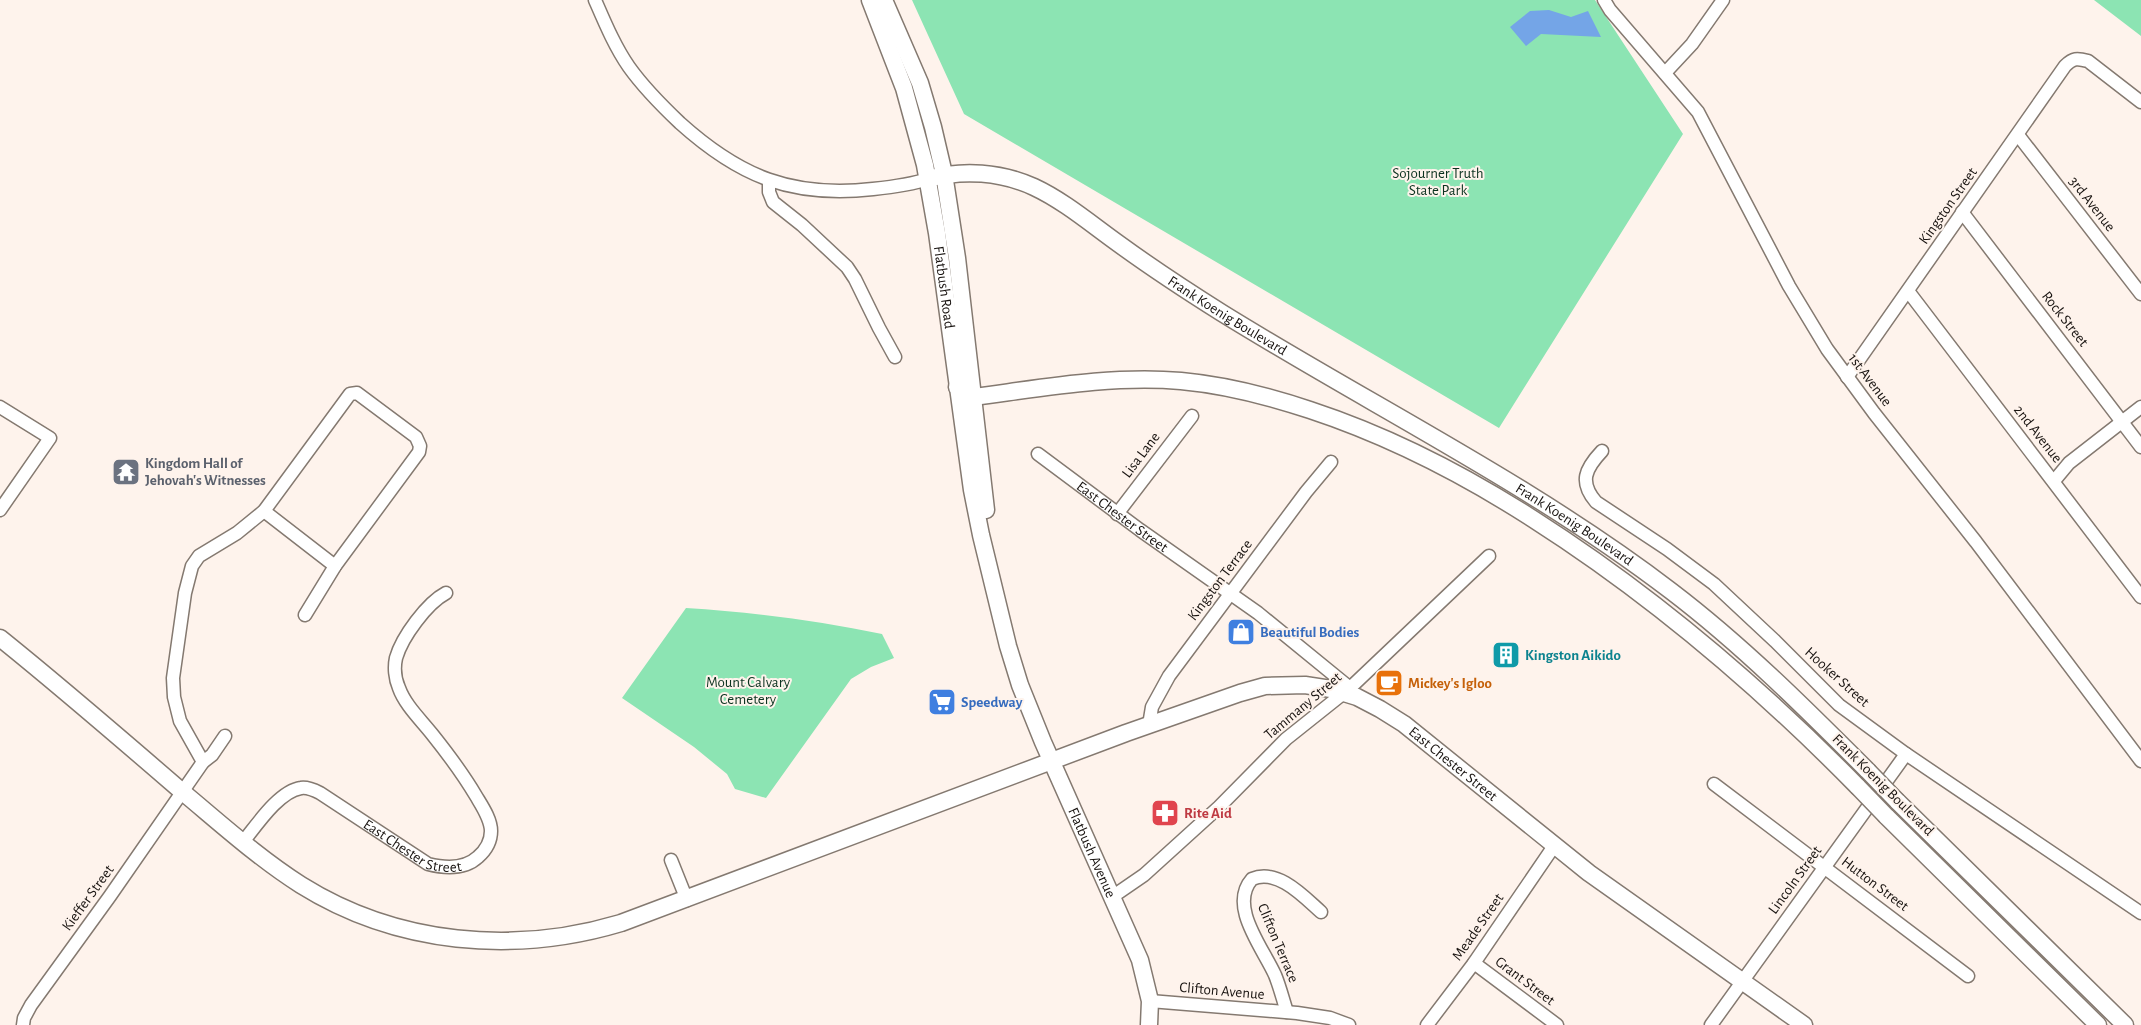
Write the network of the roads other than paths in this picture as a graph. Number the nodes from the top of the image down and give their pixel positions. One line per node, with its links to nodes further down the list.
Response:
1 (594, 0): 11 (street)
2 (870, 0): 10 (main road, Flatbush Road)
3 (884, 0): 9 (main road, Flatbush Road)
4 (1604, 0): 6 (street, 1st Avenue)
5 (1723, 0): 6 (street)
6 (1665, 73): 16 (street, 1st Avenue)
7 (2141, 102): 8 (street, Kingston Street)
8 (2018, 135): 12 (street, Kingston Street); 14 (street, 3rd Avenue)
9 (944, 174): 10 (main road, Frank Koenig Boulevard); 18 (main road, Flatbush Road); 70 (main road, Frank Koenig Boulevard, bridge)
10 (928, 179): 11 (street); 17 (main road, Flatbush Road)
11 (769, 181): 15 (street)
12 (1962, 212): 13 (street, Kingston Street); 22 (street, Rock Street)
13 (1908, 291): 16 (street, Kingston Street); 27 (street, 2nd Avenue)
14 (2141, 294)
15 (895, 357)
16 (1847, 377): 45 (street, 1st Avenue)
17 (957, 387): 18 (main road); 33 (main road, Flatbush Road)
18 (974, 397): 33 (main road, Flatbush Road); 69 (main road, Frank Koenig Boulevard, bridge)
19 (0, 407): 28 (street)
20 (2141, 407): 22 (street)
21 (1192, 416): 30 (street, Lisa Lane)
22 (2122, 422): 23 (street, Rock Street); 27 (street)
23 (2141, 447)
24 (1602, 451): 43 (street, Hooker Street)
25 (1038, 454): 30 (street, East Chester Street)
26 (1331, 462): 35 (street, Kingston Terrace)
27 (2054, 481): 36 (street, 2nd Avenue)
28 (0, 510)
29 (264, 511): 32 (street); 32 (street); 46 (street)
30 (1117, 514): 35 (street, East Chester Street)
31 (1489, 556): 40 (street, Tammany Street)
32 (335, 566): 37 (street)
33 (992, 579): 39 (main road, Flatbush Road)
34 (446, 593): 49 (street, East Chester Street)
35 (1230, 593): 40 (street, East Chester Street); 41 (street, Kingston Terrace)
36 (2141, 597)
37 (305, 615)
38 (0, 638): 48 (main road)
39 (1020, 685): 44 (main road, Flatbush Avenue)
40 (1347, 690): 41 (main road, East Chester Street); 50 (main road, East Chester Street); 53 (street, Tammany Street)
41 (1149, 724): 44 (main road, East Chester Street)
42 (225, 736): 46 (street, Kieffer Street)
43 (1906, 754): 52 (street, Lincoln Street); 56 (street, Hooker Street)
44 (1052, 761): 53 (main road, Flatbush Avenue); 54 (main road, East Chester Street)
45 (2141, 761)
46 (203, 762): 48 (street, Kieffer Street)
47 (1714, 784): 52 (street, Hutton Street)
48 (183, 792): 49 (main road, East Chester Street); 62 (street, Kieffer Street)
49 (243, 842): 54 (main road, East Chester Street)
50 (1554, 846): 57 (street, Meade Street); 59 (main road, East Chester Street)
51 (671, 860): 54 (street)
52 (1824, 867): 58 (street, Hutton Street); 59 (street, Lincoln Street)
53 (1112, 897): 60 (main road, Flatbush Avenue)
54 (687, 900)
55 (1321, 912): 61 (street, Clifton Terrace)
56 (2141, 913)
57 (1474, 963): 65 (street, Meade Street); 66 (street, Grant Street)
58 (1968, 976)
59 (1743, 981): 67 (street, Lincoln Street); 68 (main road, East Chester Street)
60 (1150, 1001): 61 (street, Clifton Avenue); 63 (main road, Flatbush Avenue)
61 (1287, 1012): 64 (street, Clifton Avenue)
62 (23, 1025)
63 (1149, 1025)
64 (1350, 1025)
65 (1427, 1025)
66 (1557, 1025)
67 (1711, 1025)
68 (1804, 1025)
69 (2098, 1025)
70 (2125, 1025)

